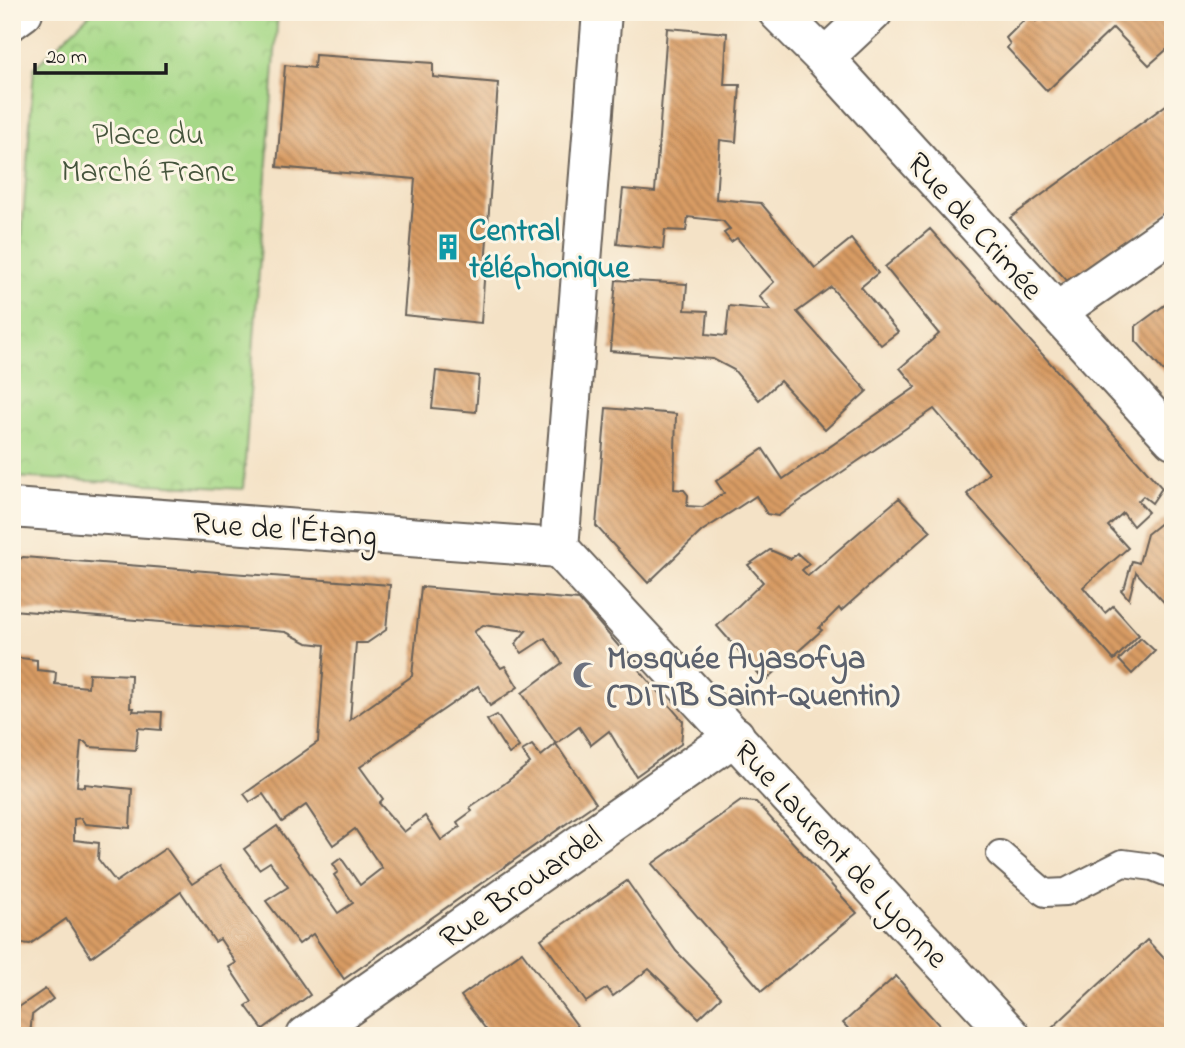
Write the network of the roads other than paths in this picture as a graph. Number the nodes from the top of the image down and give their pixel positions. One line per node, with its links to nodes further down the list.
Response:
1 (23, 12): 5 (street)
2 (602, 12): 11 (street)
3 (778, 12): 6 (street, Rue de Crimée)
4 (873, 12): 6 (street)
5 (12, 20)
6 (824, 58): 8 (street, Rue de Crimée)
7 (1173, 231): 8 (street)
8 (1057, 313): 9 (street, Rue de Crimée)
9 (1173, 439)
10 (12, 508): 11 (street, Rue de l'Étang)
11 (559, 548): 12 (street, Rue Laurent de Lyonne)
12 (735, 736): 15 (street, Rue Brouardel); 16 (street, Rue Laurent de Lyonne)
13 (1000, 854): 14 (lane)
14 (1173, 875)
15 (306, 1036)
16 (1011, 1036)

